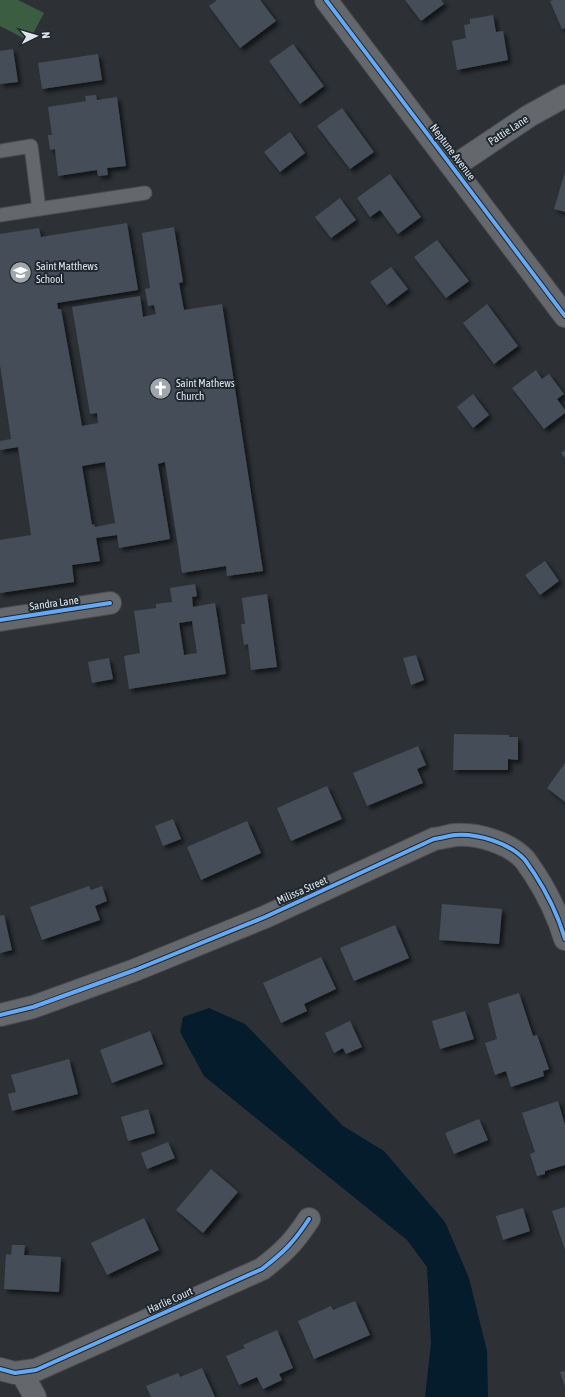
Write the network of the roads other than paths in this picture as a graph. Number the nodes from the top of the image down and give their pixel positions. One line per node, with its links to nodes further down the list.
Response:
1 (326, 0): 4 (street, Neptune Avenue)
2 (565, 96): 4 (street, Pattie Lane)
3 (0, 150): 6 (lane)
4 (453, 167): 8 (street, Neptune Avenue)
5 (145, 193): 6 (lane)
6 (39, 209): 7 (lane)
7 (0, 215)
8 (565, 316)
9 (110, 603): 10 (street, Sandra Lane)
10 (0, 620)
11 (565, 939): 12 (street, Milissa Street)
12 (0, 1015)
13 (309, 1219): 15 (street, Harlie Court)
14 (0, 1369): 15 (street)
15 (22, 1373): 16 (street)
16 (35, 1397)

